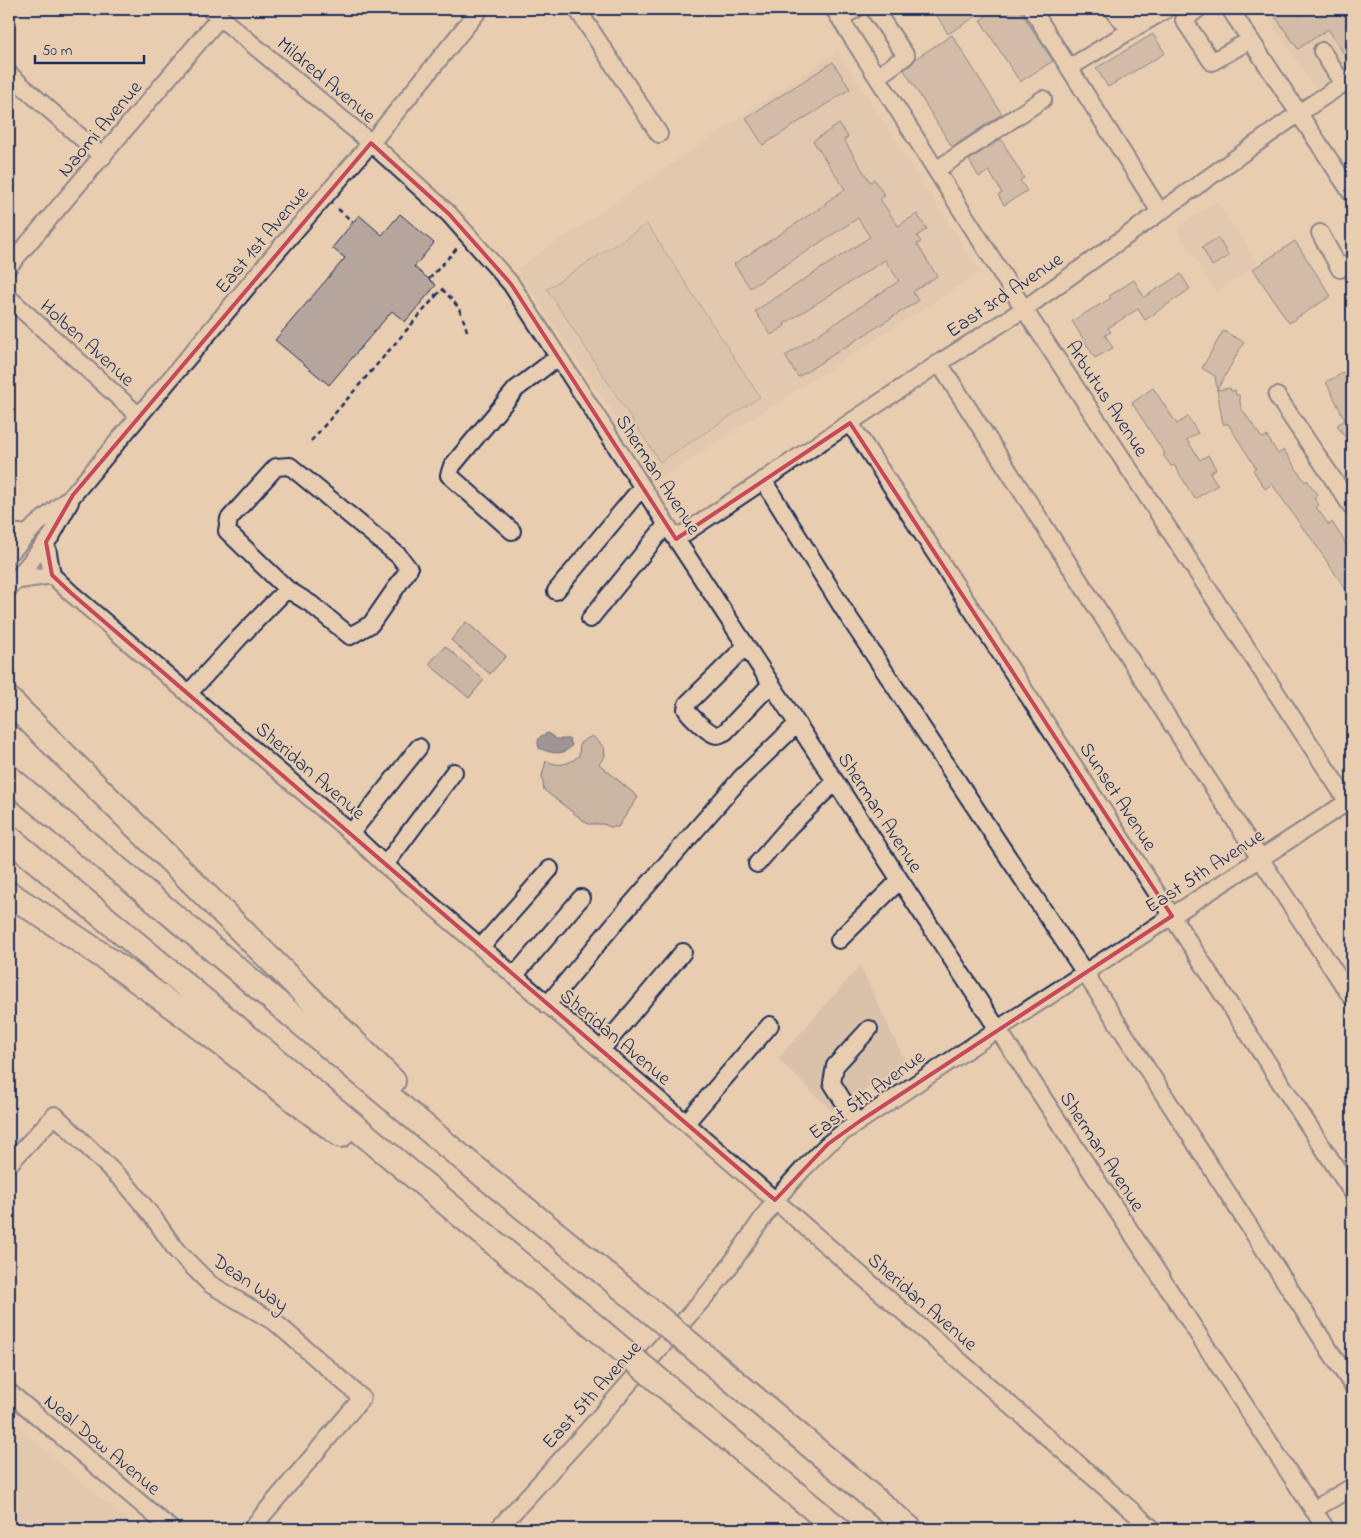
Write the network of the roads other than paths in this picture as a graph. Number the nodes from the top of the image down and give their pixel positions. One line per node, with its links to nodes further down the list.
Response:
1 (480, 9): 22 (street, East 1st Avenue)
2 (577, 9): 21 (street)
3 (856, 9): 11 (street)
4 (874, 9): 17 (street)
5 (1032, 9): 15 (street)
6 (1166, 9): 12 (street)
7 (1198, 9): 13 (street)
8 (1230, 9): 13 (street)
9 (1118, 12): 12 (street)
10 (215, 13): 22 (street, Mildred Avenue); 23 (street, Naomi Avenue)
11 (837, 13): 17 (street, Arbutus Avenue)
12 (1140, 17): 15 (street)
13 (1250, 40): 20 (street)
14 (1322, 51): 18 (street)
15 (1069, 68): 26 (street)
16 (9, 74): 23 (street)
17 (877, 77): 24 (street, Arbutus Avenue)
18 (1348, 81): 20 (street, East 3rd Avenue)
19 (1043, 99): 24 (street)
20 (1299, 113): 25 (street); 26 (street, East 3rd Avenue)
21 (659, 134)
22 (371, 143): 32 (street, Sherman Avenue); 35 (street, East 1st Avenue)
23 (103, 157): 29 (street, Naomi Avenue)
24 (936, 170): 31 (street, Arbutus Avenue)
25 (1352, 194)
26 (1160, 212): 31 (street, East 3rd Avenue)
27 (1320, 233): 28 (street)
28 (1352, 262)
29 (9, 266)
30 (9, 298): 35 (street, Holben Avenue)
31 (1024, 309): 33 (street, East 3rd Avenue); 62 (street, Arbutus Avenue)
32 (558, 357): 38 (street, Sherman Avenue); 42 (street)
33 (939, 362): 36 (street, East 3rd Avenue); 65 (street)
34 (1277, 396): 40 (street)
35 (139, 416): 39 (street, East 1st Avenue)
36 (850, 423): 37 (street, East 3rd Avenue); 72 (street, Sunset Avenue)
37 (764, 480): 45 (street, East 3rd Avenue); 76 (street)
38 (642, 487): 41 (street, Sherman Avenue); 51 (street)
39 (73, 495): 44 (street, East 1st Avenue); 46 (street, East 1st Avenue)
40 (1352, 507)
41 (666, 525): 45 (street, Sherman Avenue); 52 (street)
42 (512, 531)
43 (9, 532): 44 (street)
44 (28, 534): 47 (street, East 1st Avenue)
45 (676, 539): 53 (street, Sherman Avenue)
46 (46, 542): 48 (street); 49 (street, East 1st Avenue)
47 (9, 554)
48 (52, 575): 49 (street); 55 (street, Sheridan Avenue)
49 (12, 584)
50 (287, 589): 50 (street); 55 (street)
51 (556, 591)
52 (590, 619)
53 (746, 646): 54 (street, Sherman Avenue); 54 (street)
54 (771, 684): 57 (street, Sherman Avenue)
55 (188, 694): 63 (street, Sheridan Avenue)
56 (9, 700): 86 (highway)
57 (797, 724): 61 (street, Sherman Avenue); 79 (street)
58 (419, 747): 63 (street)
59 (454, 772): 67 (street)
60 (9, 778): 86 (highway)
61 (835, 782): 66 (street); 69 (street, Sherman Avenue)
62 (1351, 803): 65 (street, East 5th Avenue)
63 (351, 833): 67 (street, Sheridan Avenue)
64 (9, 838): 88 (highway)
65 (1261, 858): 72 (street, East 5th Avenue); 78 (street)
66 (757, 864)
67 (385, 865): 74 (street, Sheridan Avenue)
68 (550, 869): 74 (street)
69 (900, 880): 73 (street); 82 (street, Sherman Avenue)
70 (9, 894): 88 (highway)
71 (581, 898): 77 (street)
72 (1172, 916): 76 (street, East 5th Avenue); 89 (street, Sunset Avenue)
73 (839, 940)
74 (481, 948): 77 (street, Sheridan Avenue)
75 (683, 952): 83 (street)
76 (1085, 973): 82 (street, East 5th Avenue); 91 (street)
77 (514, 976): 79 (street, Sheridan Avenue)
78 (1352, 998)
79 (547, 1005): 83 (street, Sheridan Avenue)
80 (770, 1025): 84 (street)
81 (869, 1028): 85 (street)
82 (998, 1029): 85 (street, East 5th Avenue); 94 (street, Sherman Avenue)
83 (601, 1050): 84 (street, Sheridan Avenue)
84 (686, 1123): 90 (street, Sheridan Avenue)
85 (857, 1123): 90 (street, East 5th Avenue)
86 (449, 1147): 99 (highway, bridge)
87 (9, 1164): 96 (street, Dean Way)
88 (412, 1175): 98 (highway, bridge)
89 (1352, 1192)
90 (775, 1200): 97 (street, East 5th Avenue); 100 (street, Sheridan Avenue)
91 (1352, 1385)
92 (9, 1392): 95 (street, Neal Dow Avenue)
93 (1352, 1487): 94 (street)
94 (1313, 1510): 101 (street, Sherman Avenue)
95 (171, 1529)
96 (251, 1529)
97 (498, 1529)
98 (838, 1529)
99 (910, 1529)
100 (1153, 1529)
101 (1326, 1529)

